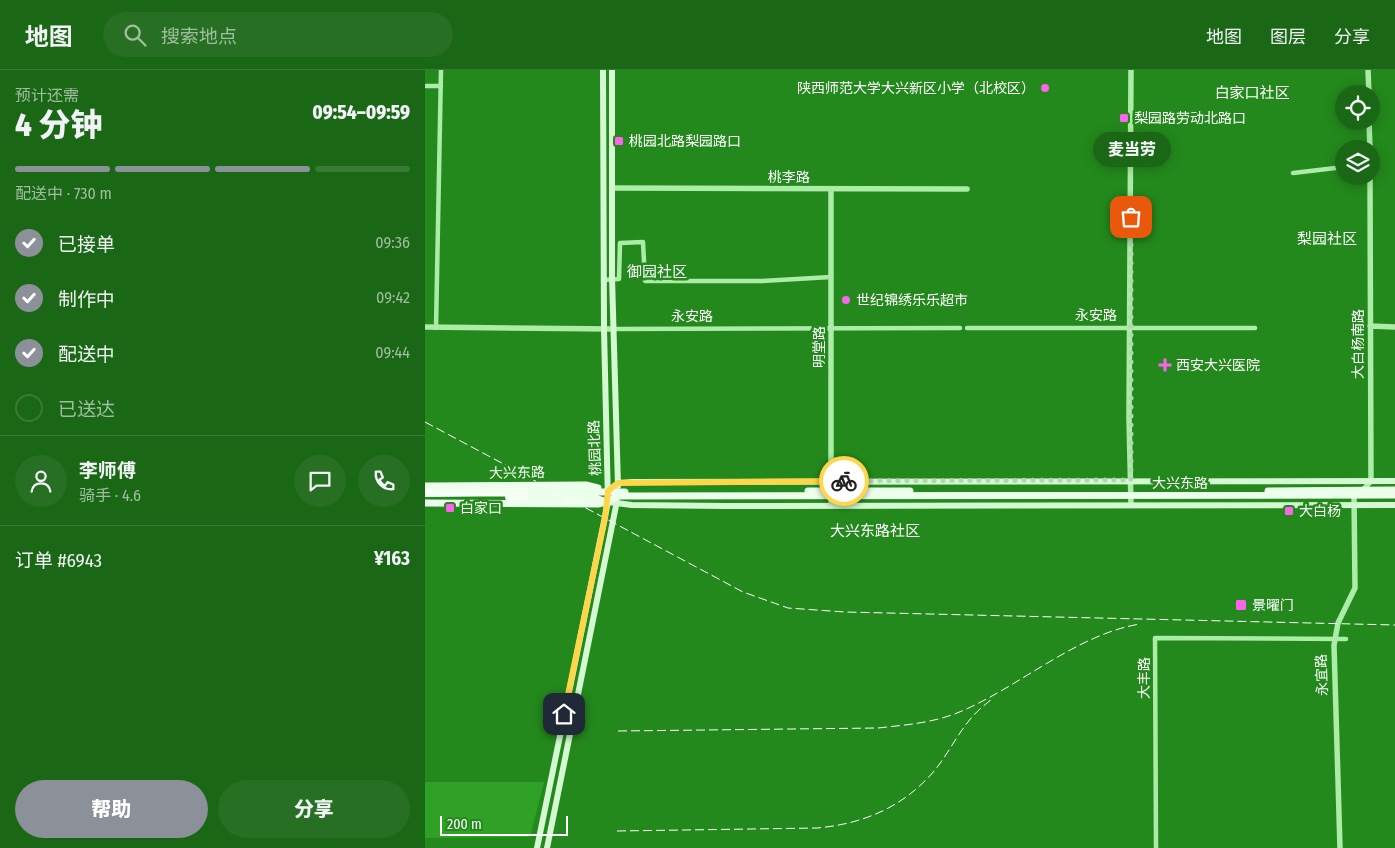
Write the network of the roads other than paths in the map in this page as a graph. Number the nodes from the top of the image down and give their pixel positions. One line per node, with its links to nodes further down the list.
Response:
1 (441, 70): 8 (street)
2 (603, 70): 17 (main road, 桃园北路)
3 (612, 70): 12 (main road, 桃园北路)
4 (1131, 70): 25 (street)
5 (1368, 70): 6 (street)
6 (1369, 85)
7 (425, 86): 8 (street)
8 (441, 86): 21 (street)
9 (1335, 168): 10 (street)
10 (1293, 173)
11 (1370, 185): 18 (street, 大白杨南路)
12 (611, 188): 13 (street, 桃李路); 16 (main road, 桃园北路)
13 (831, 189): 14 (street, 桃李路); 15 (street, 明堂路)
14 (967, 189)
15 (831, 277): 16 (street); 22 (street, 明堂路)
16 (612, 279): 17 (street); 28 (main road, 桃园北路)
17 (603, 280): 27 (main road, 桃园北路)
18 (1370, 326): 20 (street); 31 (street, 大白杨南路)
19 (425, 327): 21 (street, 永安路)
20 (1395, 327)
21 (436, 328): 27 (street, 永安路)
22 (831, 328): 23 (street, 永安路); 28 (street, 永安路); 30 (street, 明堂路)
23 (960, 328)
24 (967, 328): 25 (street, 永安路)
25 (1131, 328): 26 (street, 永安路); 29 (street)
26 (1255, 328)
27 (604, 329): 28 (street, 永安路); 37 (main road, 桃园北路)
28 (614, 329): 33 (main road, 桃园北路)
29 (1131, 480): 30 (main road); 31 (main road); 40 (street)
30 (831, 481): 33 (main road); 39 (street, 明堂路)
31 (1371, 481): 32 (main road); 35 (street)
32 (1395, 481)
33 (618, 483): 37 (main road); 46 (main road, 桃园北路)
34 (425, 486): 37 (main road, 大兴东路)
35 (1363, 490): 36 (main road, 大兴东路); 40 (main road, 大兴东路); 43 (street)
36 (1395, 490)
37 (608, 491): 42 (main road, 大兴东路); 46 (main road, 大兴东路); 47 (main road, 桃园北路)
38 (425, 493): 41 (highway)
39 (831, 493): 40 (main road, 大兴东路); 46 (main road, 大兴东路); 52 (street, 明堂路)
40 (1131, 493): 43 (main road, 大兴东路); 49 (street)
41 (499, 494): 42 (highway); 45 (highway)
42 (524, 494): 47 (main road, 大兴东路)
43 (1355, 495): 44 (main road, 大兴东路); 50 (street)
44 (1395, 495)
45 (425, 497)
46 (617, 497): 47 (main road); 52 (main road); 56 (main road, 桃园北路)
47 (608, 502): 48 (main road); 55 (main road, 桃园北路)
48 (425, 503)
49 (1131, 505): 50 (main road); 52 (main road)
50 (1354, 505): 51 (main road); 53 (street, 永宜路)
51 (1395, 505)
52 (831, 506)
53 (1334, 639): 54 (street, 大丰路); 57 (street, 大丰路); 58 (street, 永宜路)
54 (1346, 639)
55 (537, 848)
56 (547, 848)
57 (1156, 848)
58 (1340, 848)

